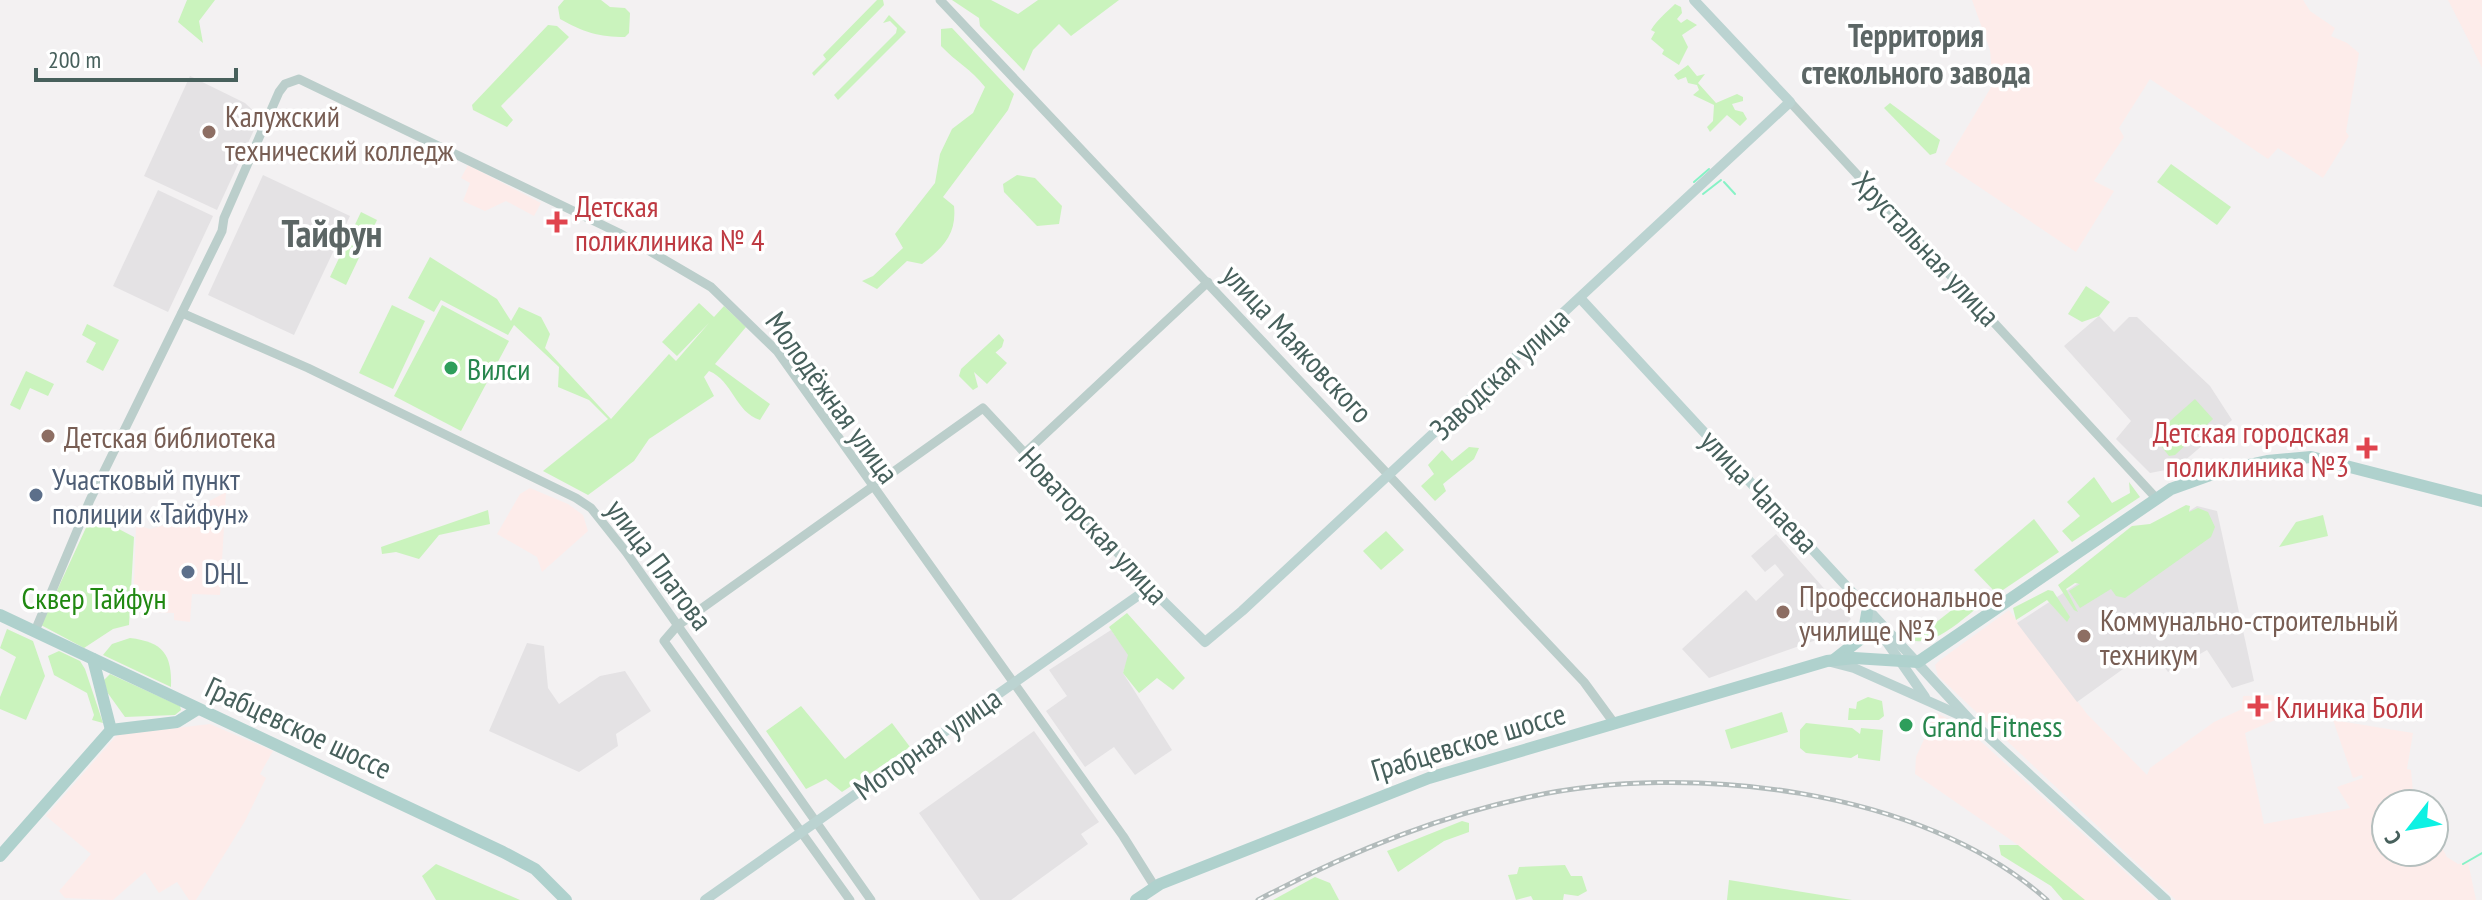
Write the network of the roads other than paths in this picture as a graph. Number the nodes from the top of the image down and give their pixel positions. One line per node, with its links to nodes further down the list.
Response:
1 (1694, 0): 3 (main road, Хрустальная улица)
2 (942, 2): 4 (street, улица Маяковского)
3 (1790, 102): 5 (main road, Заводская улица); 10 (street, Хрустальная улица)
4 (1208, 282): 7 (street); 8 (street, улица Маяковского)
5 (1580, 298): 8 (main road, Заводская улица); 12 (main road, улица Чапаева)
6 (182, 313): 9 (street, Молодёжная улица); 16 (street, улица Платова); 17 (street)
7 (1026, 452): 9 (street, Новаторская улица); 13 (street, Новаторская улица)
8 (1389, 475): 18 (main road, Заводская улица); 28 (street, улица Маяковского)
9 (871, 487): 16 (street); 23 (street, Молодёжная улица)
10 (2157, 499): 11 (main road); 22 (main road)
11 (2482, 501)
12 (1849, 588): 14 (main road); 22 (main road, улица Чапаева)
13 (1152, 590): 18 (main road, Новаторская улица); 23 (main road, Моторная улица)
14 (1867, 613): 20 (main road); 21 (main road)
15 (0, 615): 17 (main road, Грабцевское шоссе)
16 (677, 626): 31 (street, улица Платова); 32 (street, улица Платова)
17 (35, 631): 19 (main road, Грабцевское шоссе)
18 (1205, 642)
19 (93, 659): 24 (main road); 26 (main road, Грабцевское шоссе)
20 (1831, 660): 21 (main road); 25 (main road); 28 (main road, Грабцевское шоссе)
21 (1901, 660): 22 (main road); 25 (main road)
22 (1918, 662): 27 (main road, улица Чапаева)
23 (1011, 683): 31 (main road, Моторная улица); 34 (street, Молодёжная улица)
24 (103, 697): 29 (main road); 30 (main road)
25 (1927, 700): 27 (main road)
26 (198, 709): 29 (main road); 35 (main road, Грабцевское шоссе)
27 (1970, 720): 40 (main road)
28 (1614, 723): 34 (main road, Грабцевское шоссе)
29 (134, 726): 30 (main road)
30 (111, 730): 33 (main road)
31 (816, 822): 32 (main road, Моторная улица); 38 (street, улица Платова)
32 (802, 832): 36 (main road, Моторная улица); 37 (street, улица Платова)
33 (0, 856)
34 (1155, 887): 39 (main road, Грабцевское шоссе)
35 (566, 900)
36 (705, 900)
37 (850, 900)
38 (871, 900)
39 (1136, 900)
40 (2166, 900)

